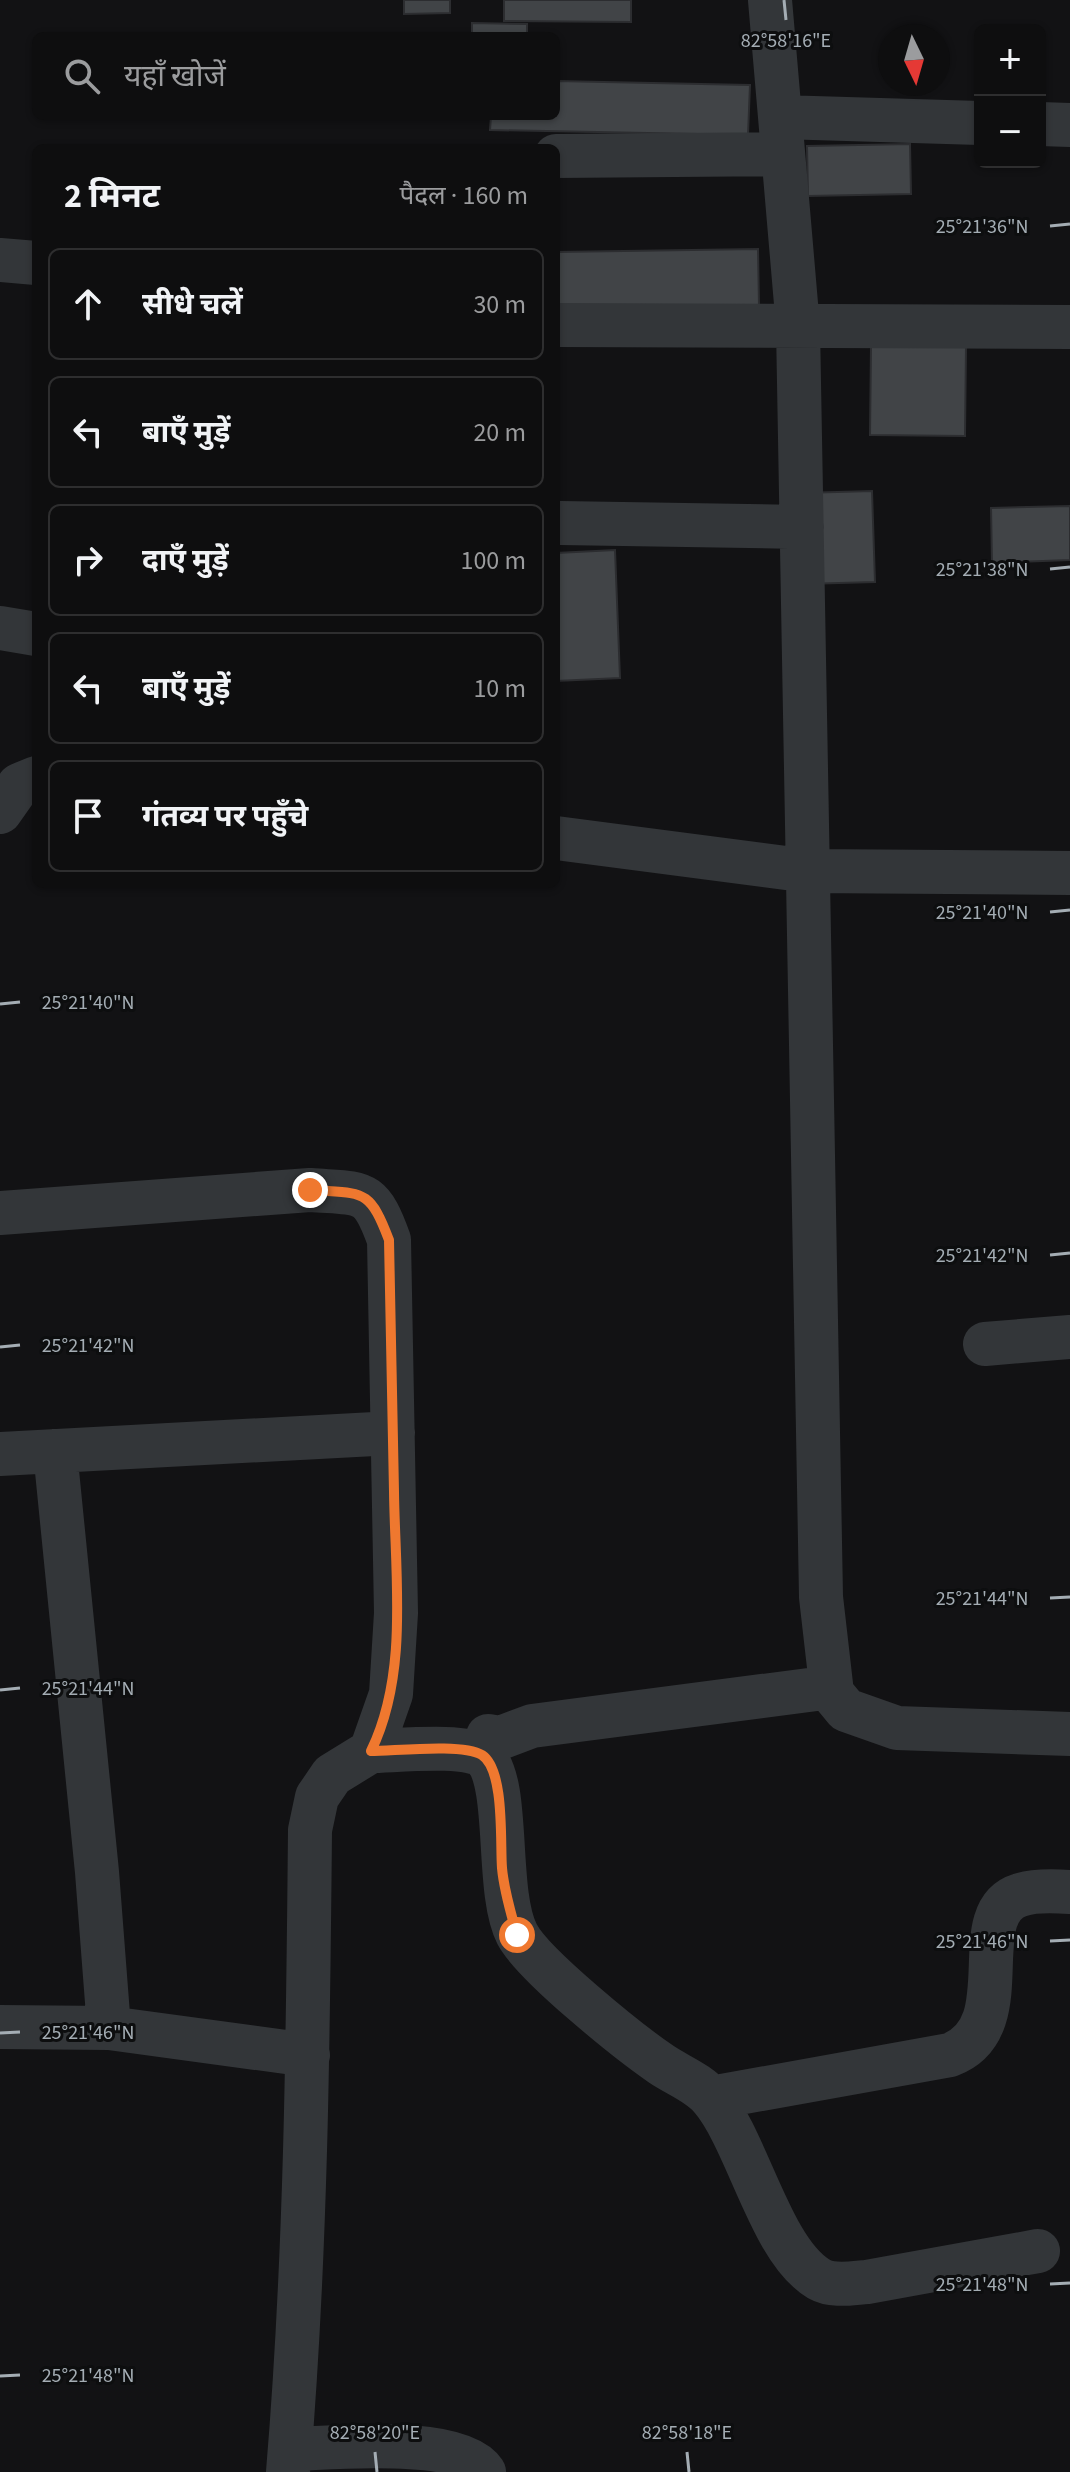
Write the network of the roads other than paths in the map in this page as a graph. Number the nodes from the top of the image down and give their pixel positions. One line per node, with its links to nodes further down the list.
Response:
1 (770, 0): 5 (street)
2 (974, 123): 5 (street)
3 (1046, 124): 4 (street)
4 (1070, 125)
5 (781, 136): 6 (street); 10 (street)
6 (560, 156)
7 (0, 260): 8 (street)
8 (32, 263)
9 (560, 325): 10 (street)
10 (798, 327): 11 (street); 13 (street)
11 (1070, 327)
12 (560, 523): 13 (street)
13 (802, 527): 19 (street)
14 (0, 628): 15 (street)
15 (32, 633)
16 (32, 780): 17 (street)
17 (0, 812)
18 (560, 839): 19 (street)
19 (809, 871): 20 (street); 27 (street)
20 (1070, 873)
21 (0, 1213): 24 (street)
22 (1070, 1337): 23 (street)
23 (985, 1344)
24 (393, 1433): 25 (street); 30 (street)
25 (55, 1451): 26 (street); 33 (street)
26 (0, 1454)
27 (832, 1693): 28 (street); 29 (street)
28 (1070, 1734)
29 (488, 1736)
30 (371, 1751): 34 (street); 35 (street)
31 (1070, 1892): 35 (street)
32 (0, 2027): 33 (street)
33 (109, 2028): 34 (street)
34 (308, 2055): 37 (street)
35 (711, 2098): 36 (street)
36 (1038, 2251)
37 (289, 2460): 38 (street)
38 (484, 2472)

